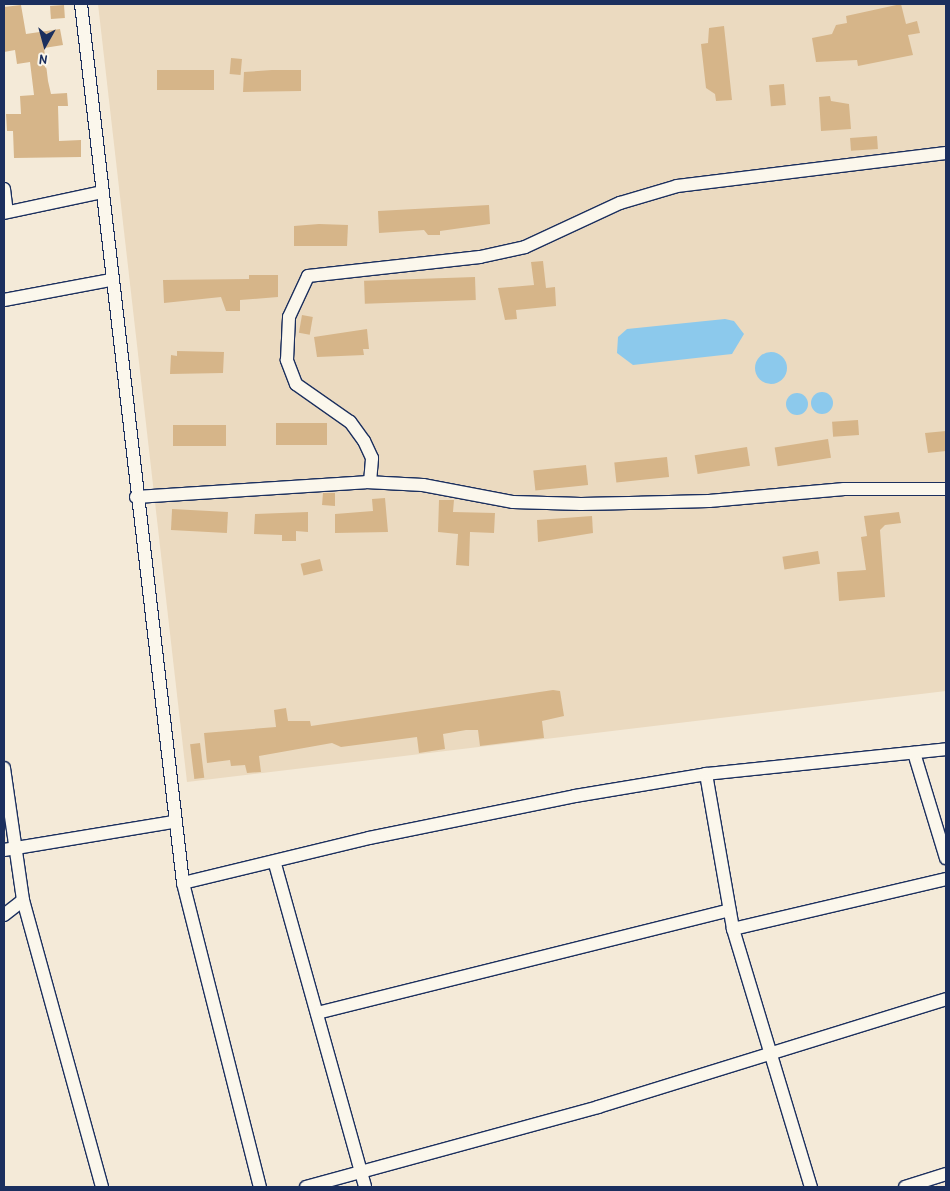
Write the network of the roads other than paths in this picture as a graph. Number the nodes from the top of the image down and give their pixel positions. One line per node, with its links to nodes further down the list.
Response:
1 (81, 4): 4 (street)
2 (946, 153): 8 (street)
3 (4, 189): 5 (street)
4 (102, 192): 5 (street); 6 (street)
5 (6, 212)
6 (111, 280): 7 (street); 10 (street)
7 (4, 300)
8 (370, 482): 9 (street); 10 (street)
9 (946, 489)
10 (136, 497): 15 (street)
11 (946, 749): 12 (street)
12 (914, 753): 14 (street); 18 (street)
13 (4, 768): 16 (street)
14 (706, 774): 19 (street); 23 (street)
15 (174, 822): 16 (street); 21 (street)
16 (18, 847): 17 (street); 22 (street)
17 (4, 850)
18 (946, 858)
19 (276, 864): 21 (street); 27 (street)
20 (946, 879): 25 (street)
21 (183, 883): 32 (street)
22 (23, 900): 24 (street); 31 (street)
23 (729, 910): 25 (street); 27 (street)
24 (4, 915)
25 (733, 929): 28 (street)
26 (946, 999): 28 (street)
27 (317, 1013): 29 (street)
28 (768, 1053): 29 (street); 35 (street)
29 (361, 1173): 33 (street); 34 (street)
30 (946, 1174): 36 (street)
31 (102, 1187)
32 (260, 1187)
33 (306, 1187)
34 (365, 1187)
35 (811, 1187)
36 (905, 1187)

